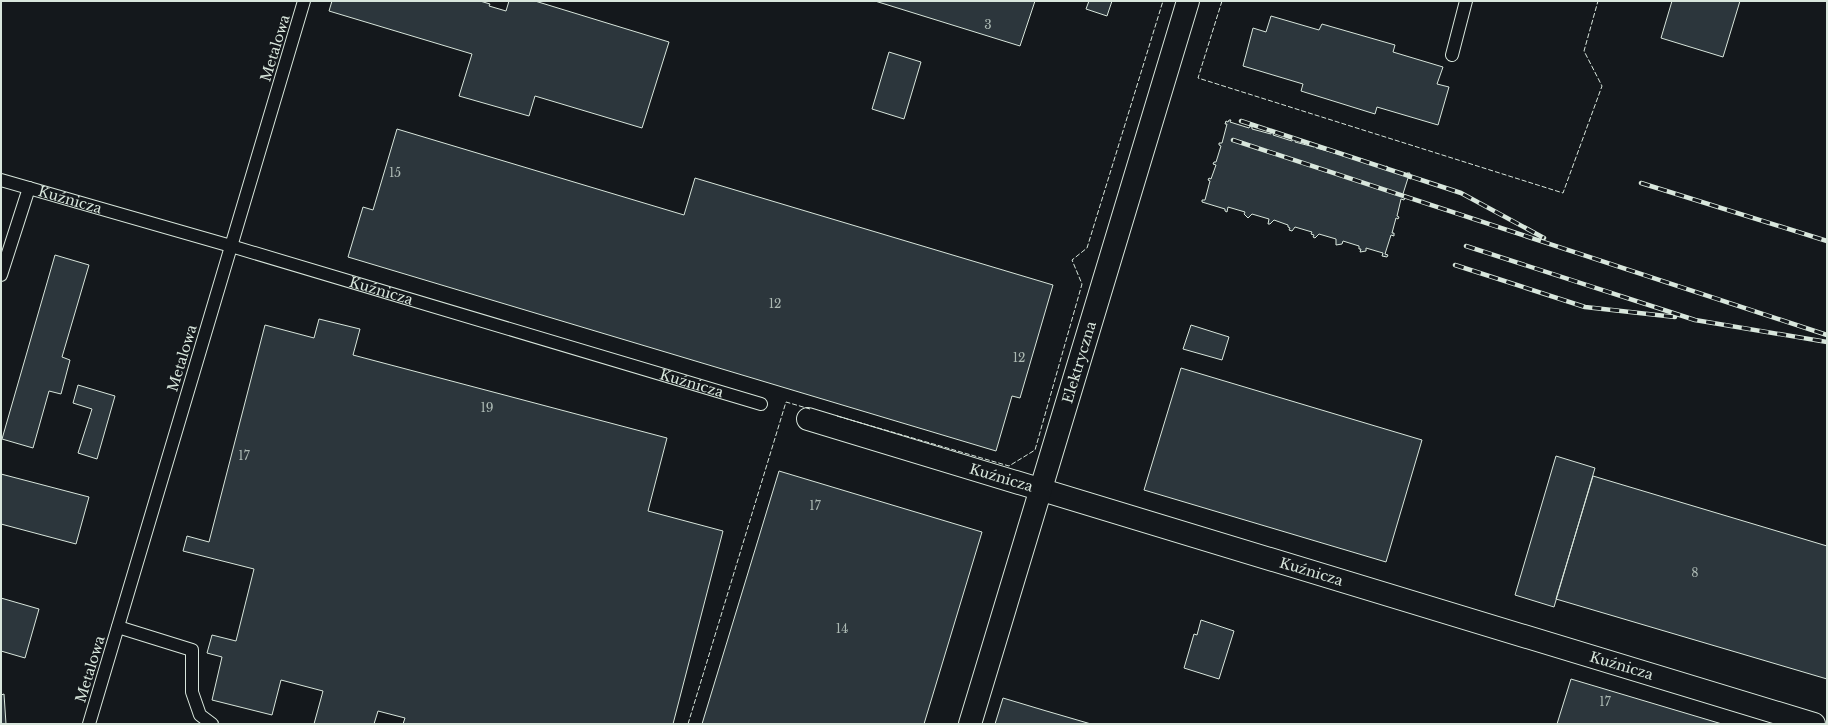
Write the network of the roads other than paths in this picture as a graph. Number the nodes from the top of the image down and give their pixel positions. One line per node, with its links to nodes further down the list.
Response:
1 (304, 1): 7 (lane, Metalowa)
2 (1188, 1): 11 (street, Elektryczna)
3 (1466, 1): 4 (lane)
4 (1452, 55)
5 (1, 180): 6 (lane, Kuźnicza)
6 (29, 188): 7 (lane, Kuźnicza); 8 (lane)
7 (231, 246): 9 (lane, Kuźnicza); 12 (lane, Metalowa)
8 (1, 275)
9 (761, 404)
10 (808, 419): 11 (street, Kuźnicza)
11 (1040, 490): 15 (street, Elektryczna); 16 (street, Kuźnicza)
12 (118, 627): 13 (lane, Metalowa); 14 (lane)
13 (89, 724)
14 (212, 724)
15 (970, 724)
16 (1814, 724)

